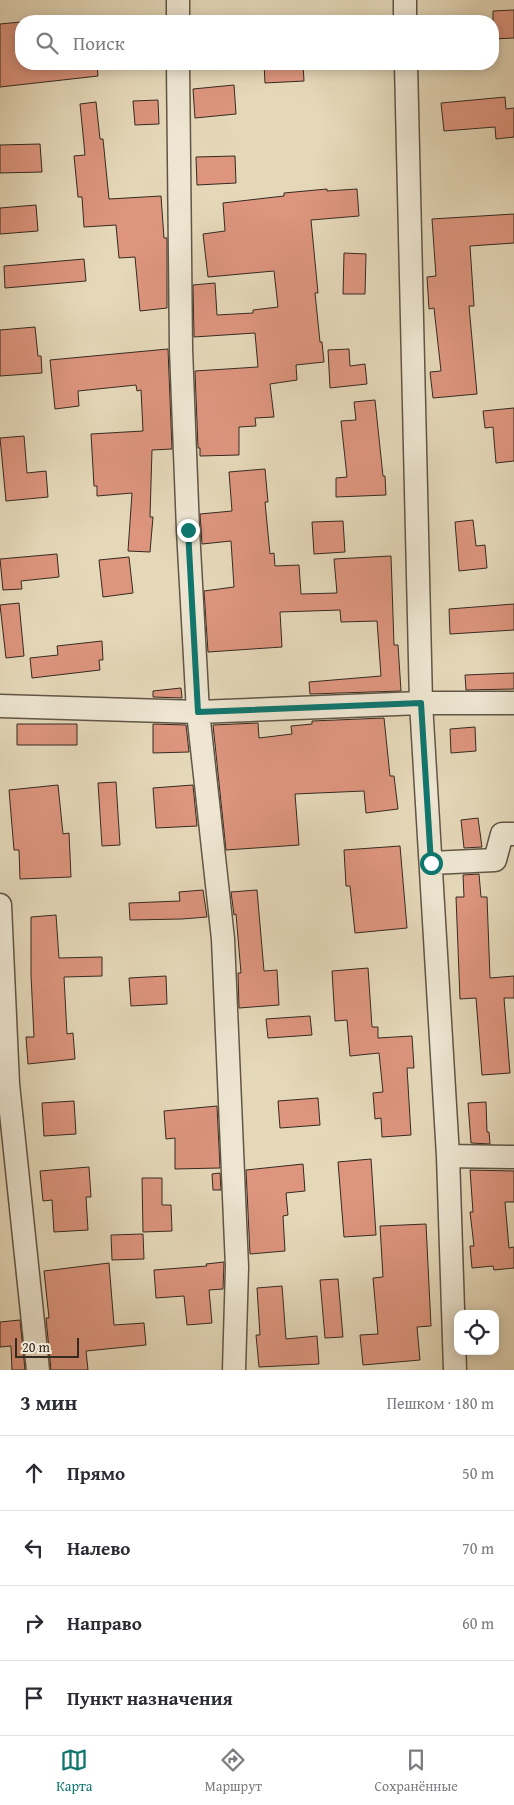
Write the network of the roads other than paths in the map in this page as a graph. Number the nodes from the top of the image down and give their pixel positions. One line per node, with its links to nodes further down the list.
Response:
1 (178, 0): 3 (street)
2 (405, 0): 4 (street)
3 (178, 15)
4 (405, 15)
5 (178, 70): 10 (street)
6 (406, 70): 7 (street)
7 (421, 703): 8 (street); 10 (street); 12 (street)
8 (514, 704)
9 (0, 706): 10 (street)
10 (198, 712): 17 (street)
11 (514, 834): 12 (street)
12 (431, 863): 14 (street)
13 (0, 905): 16 (street)
14 (448, 1156): 15 (street); 18 (street)
15 (514, 1157)
16 (38, 1370)
17 (234, 1370)
18 (455, 1370)

